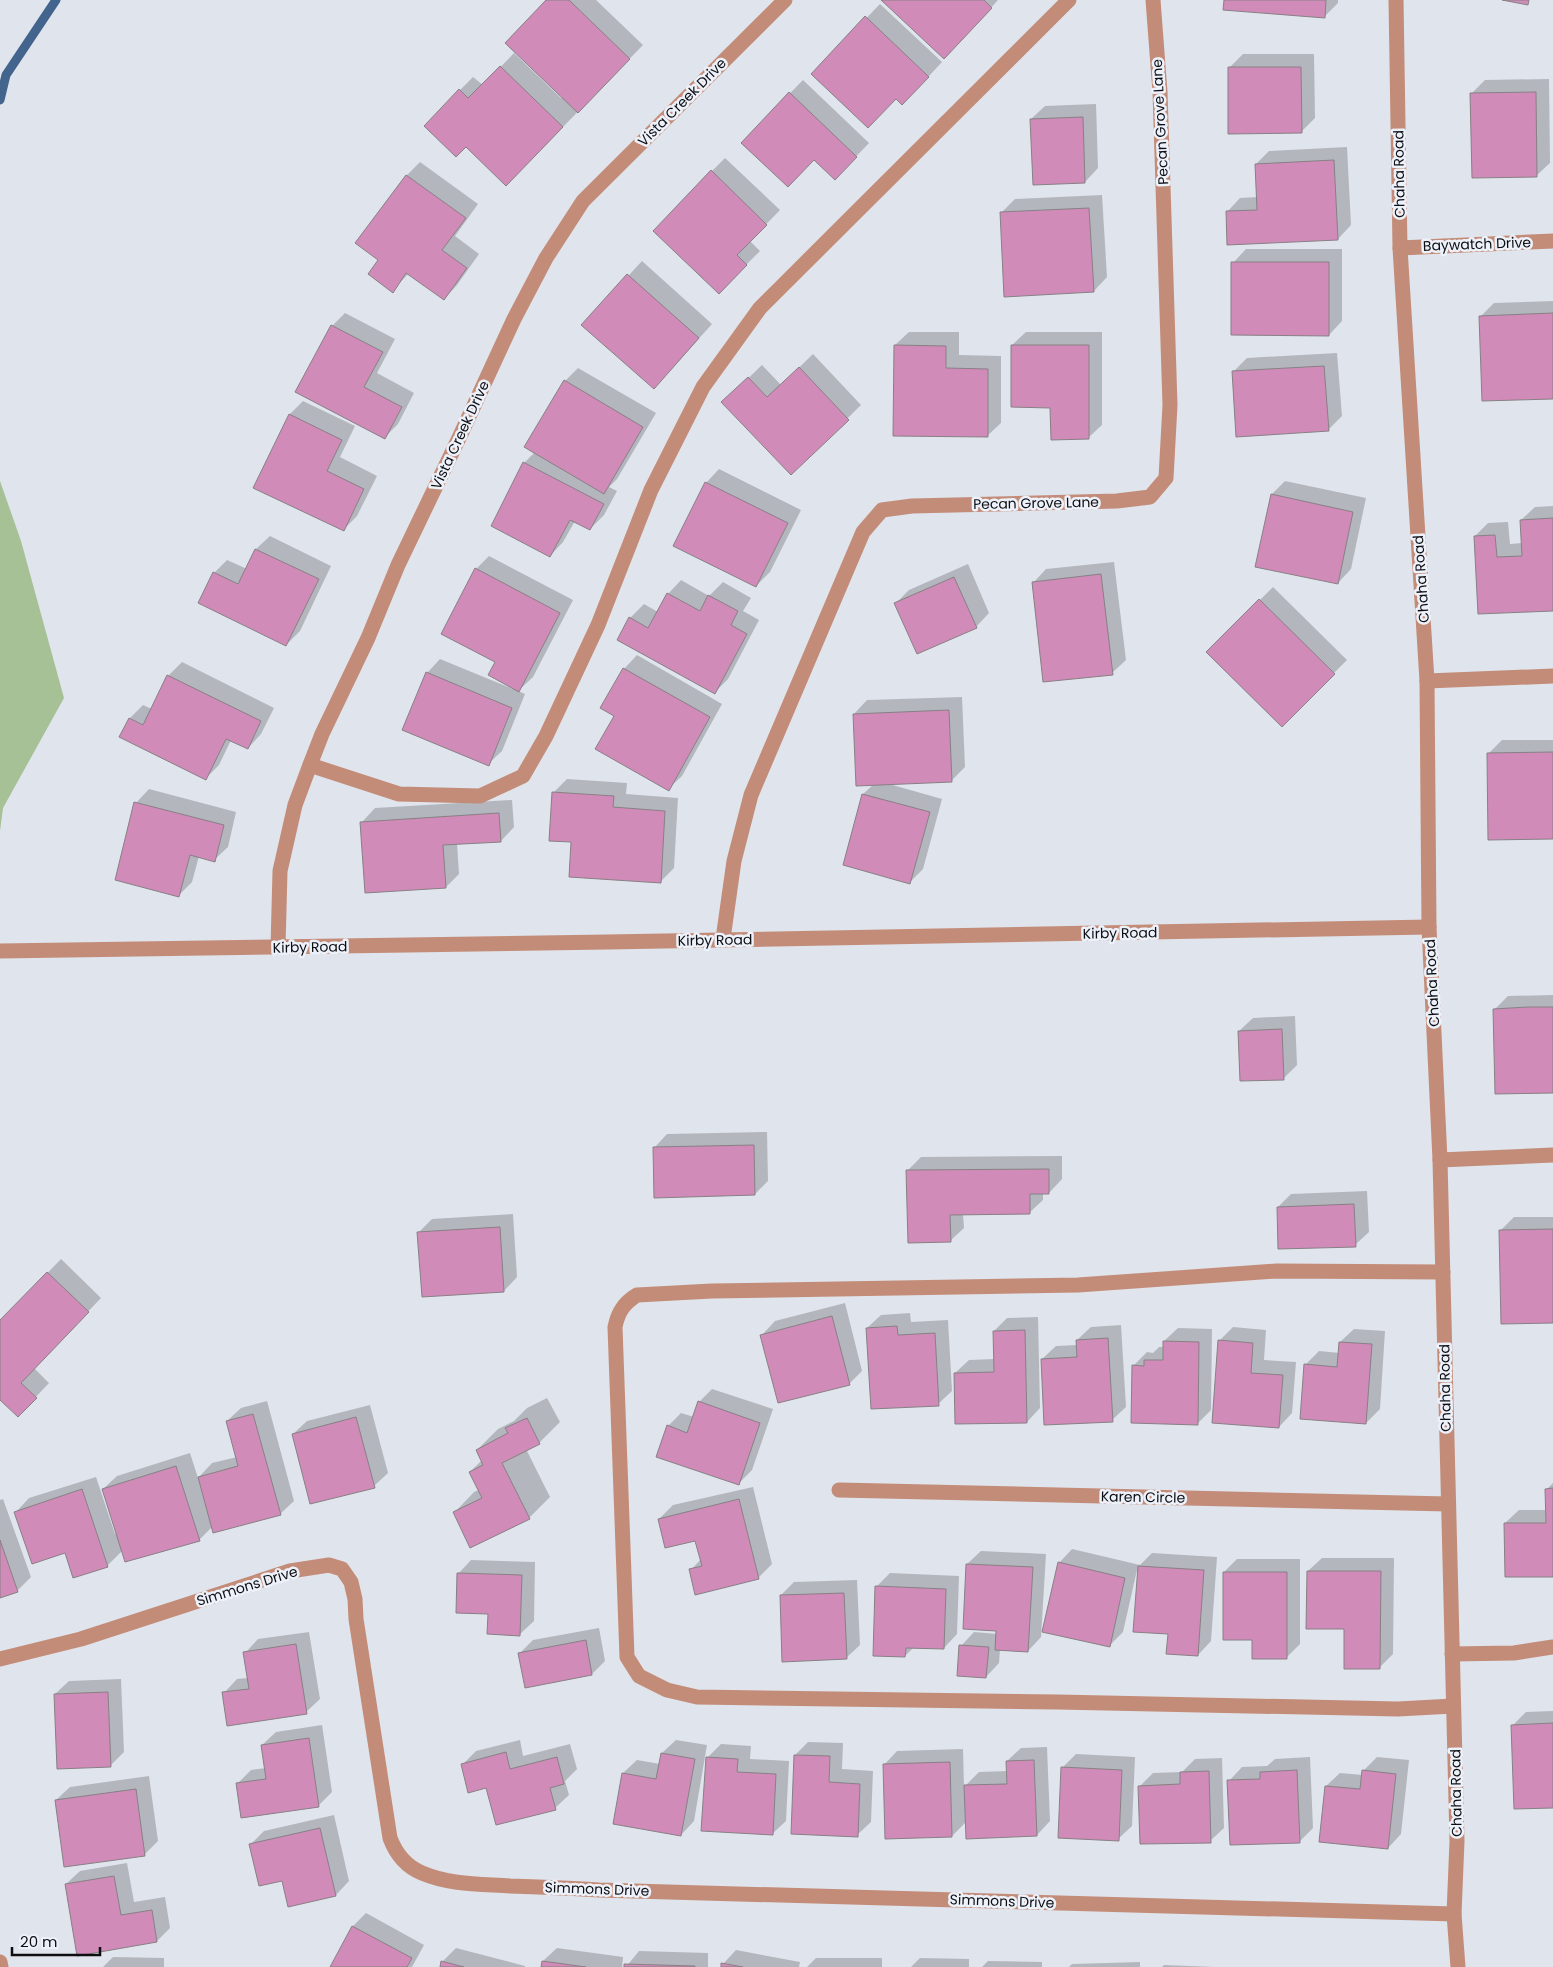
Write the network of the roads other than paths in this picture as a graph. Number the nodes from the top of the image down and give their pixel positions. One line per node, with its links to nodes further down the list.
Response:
1 (784, 0): 9 (street, Vista Creek Drive)
2 (1068, 0): 9 (street)
3 (1153, 0): 11 (street, Pecan Grove Lane)
4 (1396, 0): 6 (street, Chaha Road)
5 (1553, 241): 6 (street, Baywatch Drive)
6 (1400, 248): 8 (street, Chaha Road)
7 (1553, 676): 8 (street)
8 (1427, 681): 10 (street, Chaha Road)
9 (310, 765): 12 (street, Vista Creek Drive)
10 (1430, 927): 11 (street, Kirby Road); 15 (street, Chaha Road)
11 (723, 939): 12 (street, Kirby Road)
12 (278, 947): 13 (street, Kirby Road)
13 (0, 951)
14 (1553, 1155): 15 (street)
15 (1440, 1160): 16 (street, Chaha Road)
16 (1443, 1272): 18 (street, Chaha Road); 22 (street)
17 (839, 1490): 18 (street, Karen Circle)
18 (1448, 1504): 20 (street, Chaha Road)
19 (1553, 1647): 20 (street)
20 (1452, 1654): 22 (street, Chaha Road)
21 (0, 1659): 23 (street, Simmons Drive)
22 (1453, 1706): 23 (street, Chaha Road)
23 (1454, 1914): 26 (street, Chaha Road)
24 (0, 1962): 25 (street)
25 (1, 1967)
26 (1458, 1967)

